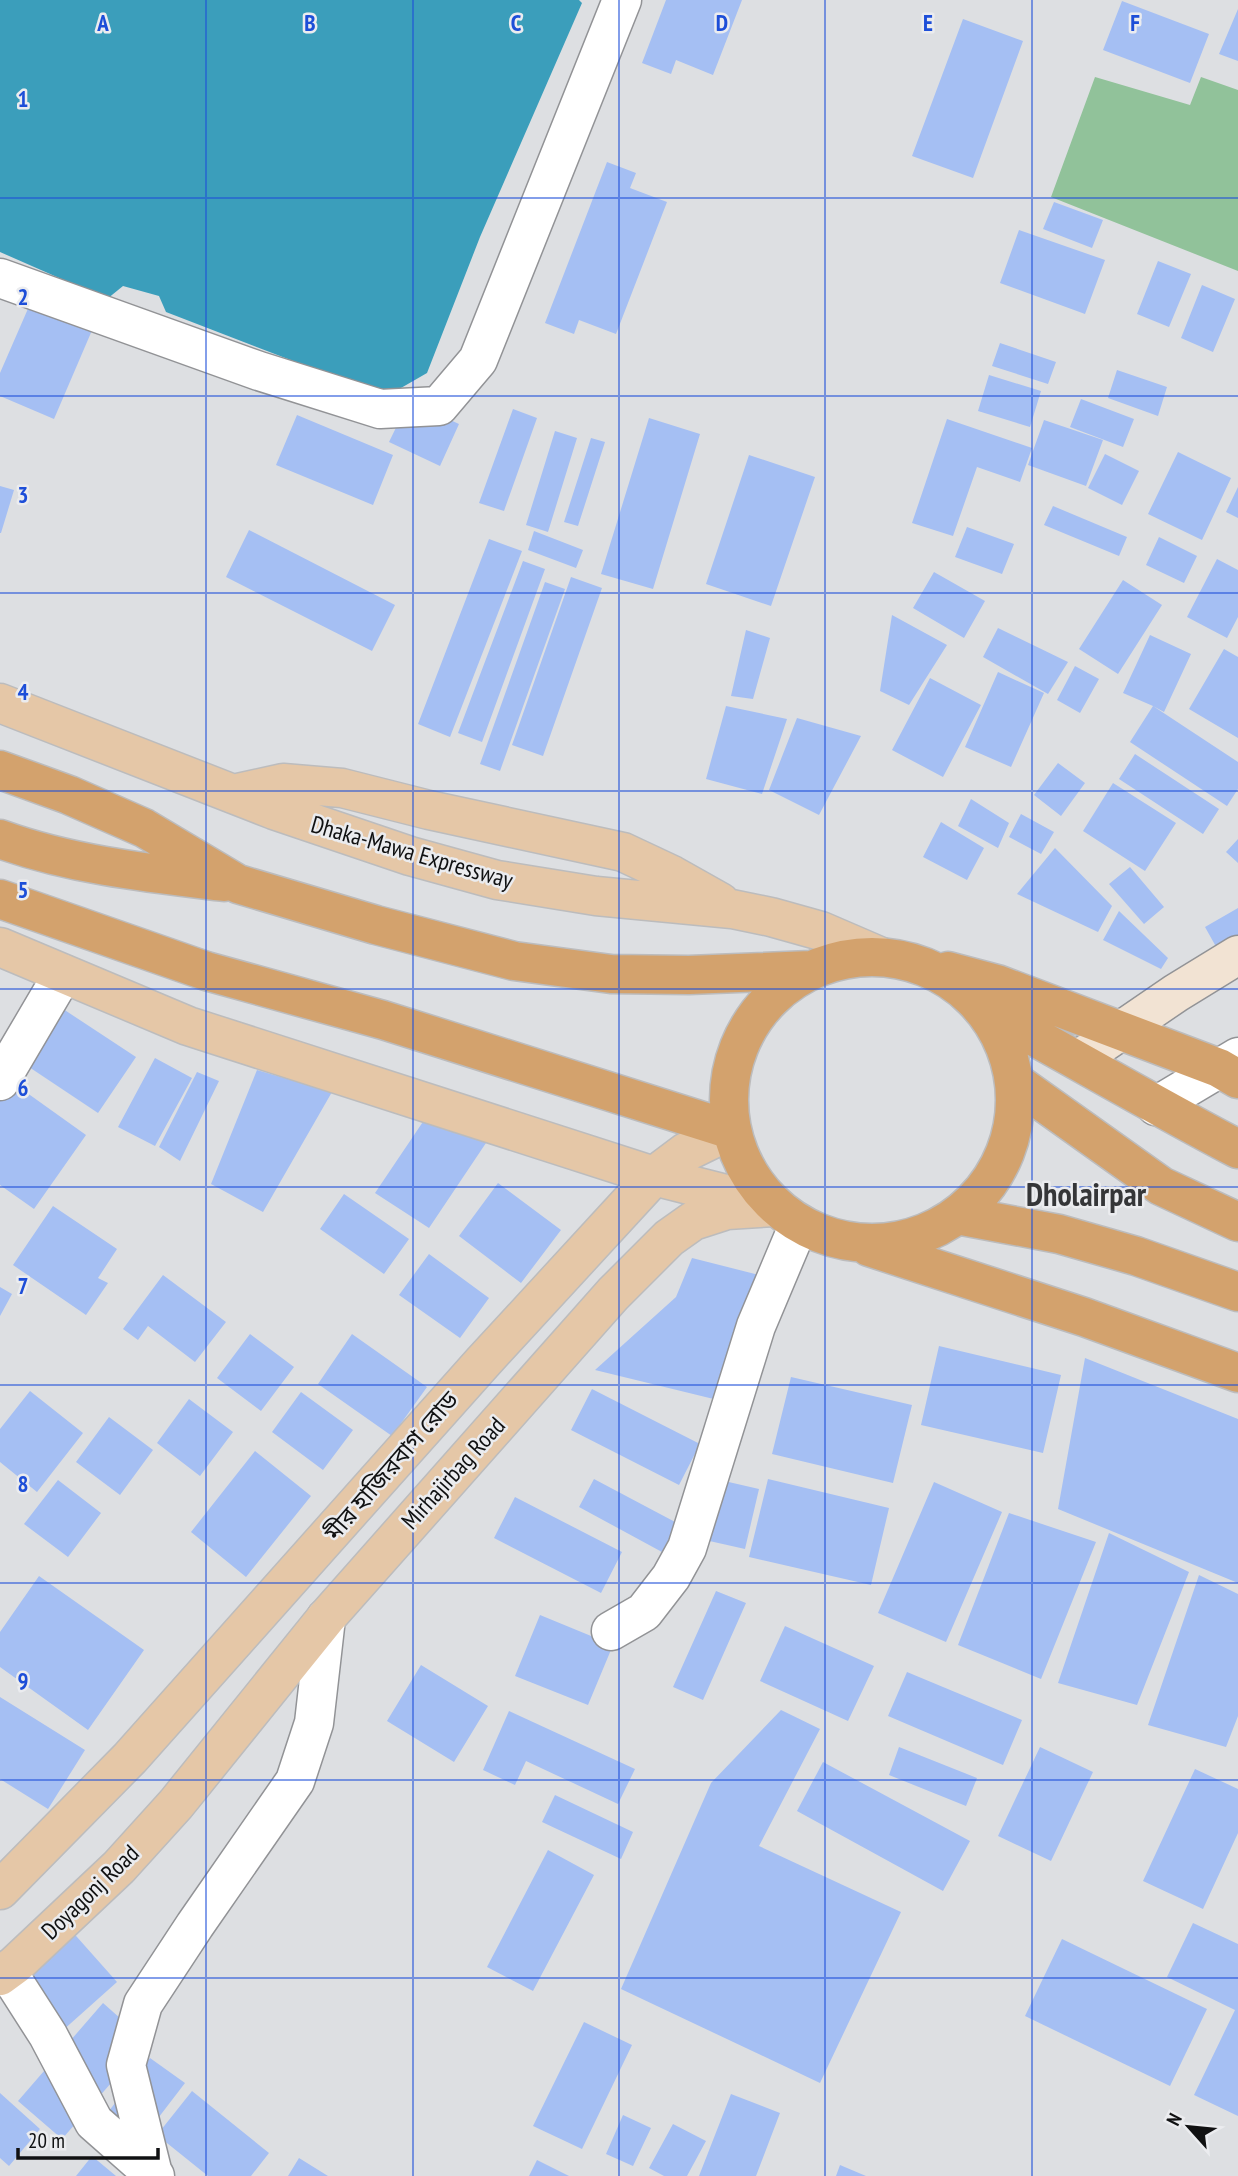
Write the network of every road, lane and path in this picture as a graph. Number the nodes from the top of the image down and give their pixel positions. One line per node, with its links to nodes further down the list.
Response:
1 (622, 0): 2 (street)
2 (0, 278)
3 (0, 703): 5 (main road, Dhaka-Mawa Expressway)
4 (0, 770): 7 (highway)
5 (233, 794): 9 (main road, Dhaka-Mawa Expressway); 9 (main road)
6 (0, 839): 7 (highway)
7 (238, 884): 14 (highway)
8 (0, 899): 23 (highway)
9 (732, 909): 12 (main road, Dhaka-Mawa Expressway)
10 (0, 947): 15 (main road)
11 (1238, 954): 17 (street)
12 (879, 956): 13 (highway, Dhaka-Mawa Expressway); 14 (highway, Dhaka-Mawa Expressway)
13 (919, 963): 16 (highway, Dhaka-Mawa Expressway); 17 (highway)
14 (811, 970): 23 (highway, Dhaka-Mawa Expressway)
15 (64, 974): 20 (street); 25 (main road)
16 (984, 1009): 18 (highway); 21 (highway, Dhaka-Mawa Expressway)
17 (1120, 1031): 18 (street); 19 (highway)
18 (1077, 1060): 22 (highway)
19 (1232, 1068): 22 (street)
20 (0, 1081)
21 (1015, 1082): 27 (highway, Dhaka-Mawa Expressway); 28 (highway)
22 (1156, 1106): 24 (highway)
23 (731, 1130): 25 (main road, মীর হাজিরবাগ রোড); 26 (highway, Dhaka-Mawa Expressway)
24 (1238, 1149)
25 (654, 1176): 26 (main road); 32 (main road, মীর হাজিরবাগ রোড)
26 (787, 1215): 29 (highway, Dhaka-Mawa Expressway); 33 (main road, Mirhajirbag Road); 34 (street)
27 (957, 1215): 29 (highway, Dhaka-Mawa Expressway); 30 (highway)
28 (1238, 1222)
29 (852, 1242): 31 (highway)
30 (1238, 1292)
31 (1238, 1373)
32 (287, 1583): 33 (main road); 36 (main road, মীর হাজিরবাগ রোড)
33 (326, 1619): 35 (main road, Mirhajirbag Road); 38 (street)
34 (611, 1631)
35 (176, 1804): 37 (main road, Doyagonj Road)
36 (0, 1889)
37 (3, 1974): 38 (street)
38 (154, 2175)

